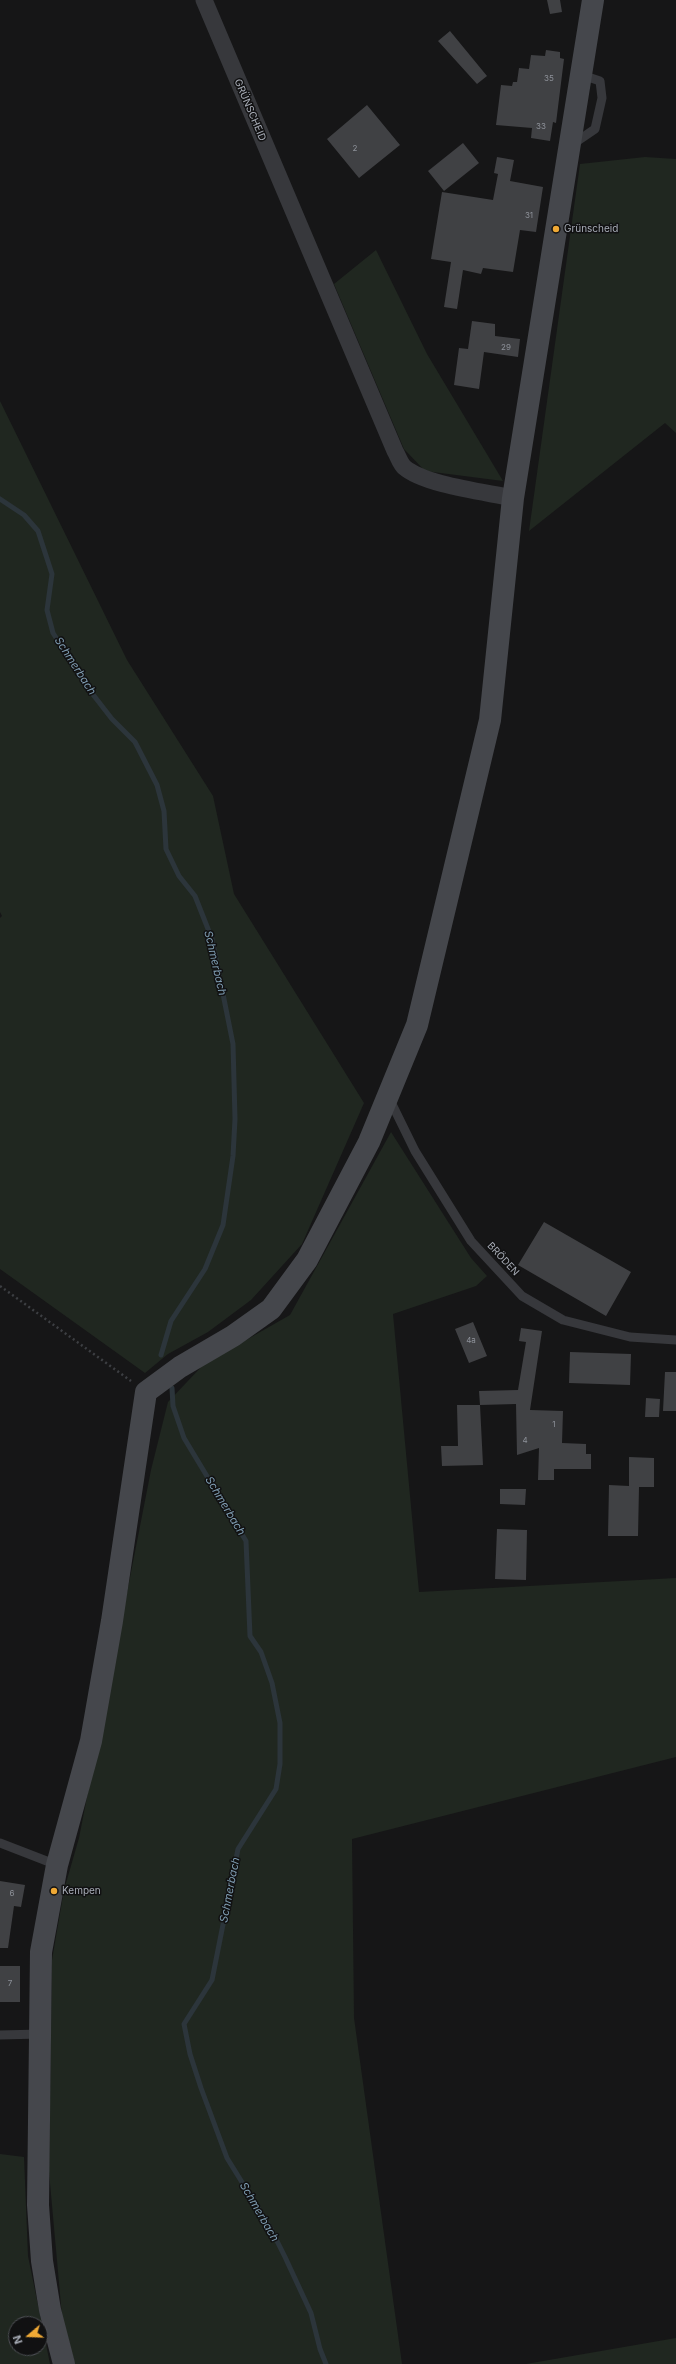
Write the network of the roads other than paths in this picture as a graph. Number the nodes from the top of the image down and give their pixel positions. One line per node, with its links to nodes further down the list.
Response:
1 (204, 0): 3 (street, GRÜNSCHEID)
2 (593, 0): 3 (street)
3 (513, 498): 4 (street)
4 (388, 1095): 5 (lane, BRÖDEN); 7 (street)
5 (676, 1340)
6 (0, 1843): 7 (lane)
7 (57, 1865): 8 (street)
8 (40, 2034): 9 (lane); 10 (street)
9 (0, 2035)
10 (64, 2364)

